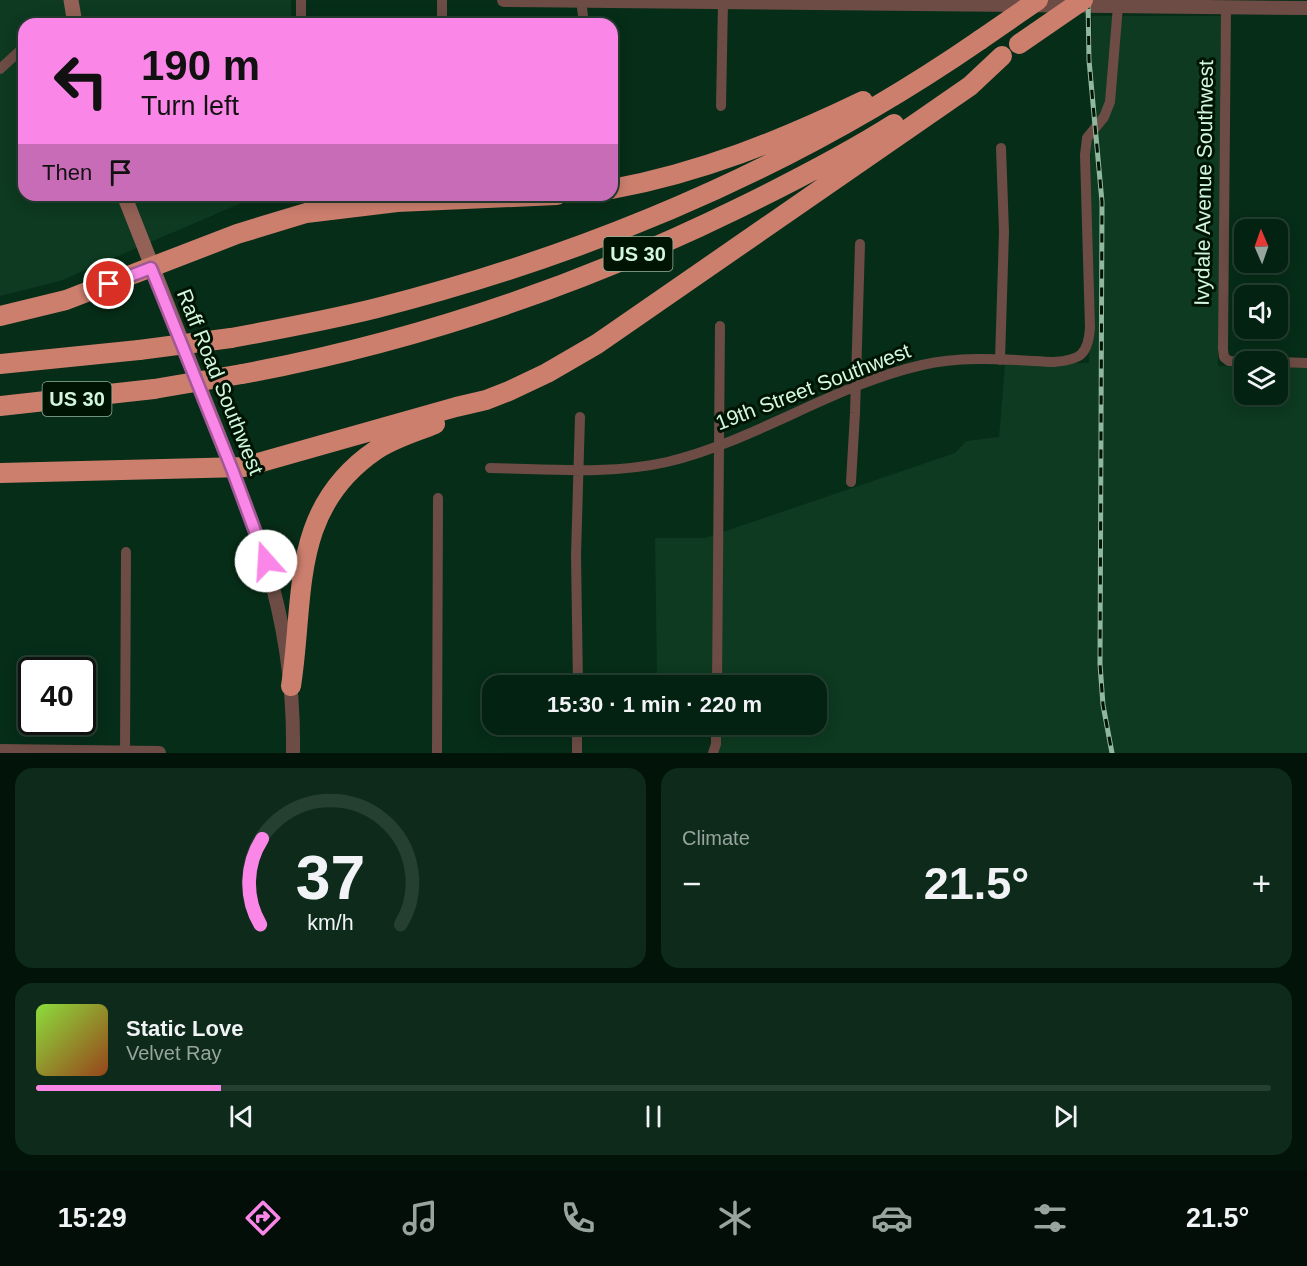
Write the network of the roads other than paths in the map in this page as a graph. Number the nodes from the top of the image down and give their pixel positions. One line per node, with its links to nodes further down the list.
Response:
1 (71, 0): 14 (main road)
2 (301, 0): 15 (street)
3 (442, 0): 16 (street)
4 (504, 0): 5 (street)
5 (581, 0): 9 (street); 17 (street)
6 (1038, 0): 18 (highway, US 30, bridge)
7 (1083, 0): 20 (highway, US 30, bridge)
8 (771, 1): 9 (street); 10 (street)
9 (723, 2): 22 (street)
10 (860, 2): 11 (street)
11 (1118, 6): 12 (street); 31 (street, 19th Street Southwest)
12 (1226, 7): 13 (street); 32 (street, Ivydale Avenue Southwest)
13 (1307, 8)
14 (74, 18)
15 (301, 18)
16 (442, 18)
17 (583, 18)
18 (980, 40): 24 (highway); 35 (highway, US 30, bridge)
19 (18, 52): 21 (street)
20 (1002, 56): 37 (highway); 38 (highway, US 30, bridge)
21 (0, 69)
22 (721, 106)
23 (1000, 148): 31 (street)
24 (618, 188)
25 (126, 201): 28 (main road, Raff Road Southwest)
26 (420, 201): 28 (highway)
27 (860, 244): 36 (street)
28 (151, 268): 29 (highway); 42 (main road, Raff Road Southwest)
29 (0, 316)
30 (720, 326): 40 (street)
31 (1000, 360): 36 (street, 19th Street Southwest)
32 (1234, 361)
33 (1288, 362): 34 (street)
34 (1307, 363)
35 (0, 364)
36 (856, 387): 40 (street, 19th Street Southwest); 45 (street)
37 (486, 400): 42 (highway); 50 (highway)
38 (0, 406)
39 (580, 417): 43 (street)
40 (720, 444): 43 (street, 19th Street Southwest); 49 (street)
41 (490, 468): 43 (street, 19th Street Southwest)
42 (232, 469): 44 (highway); 50 (street, Raff Road Southwest)
43 (578, 469): 48 (street)
44 (0, 473)
45 (851, 482)
46 (438, 498): 57 (street)
47 (126, 552): 54 (street)
48 (578, 675)
49 (717, 675)
50 (291, 686): 56 (street, Raff Road Southwest)
51 (577, 735): 58 (street)
52 (716, 735): 59 (street)
53 (0, 751): 54 (street)
54 (126, 753): 55 (street)
55 (159, 753)
56 (293, 753)
57 (437, 753)
58 (576, 753)
59 (713, 753)

